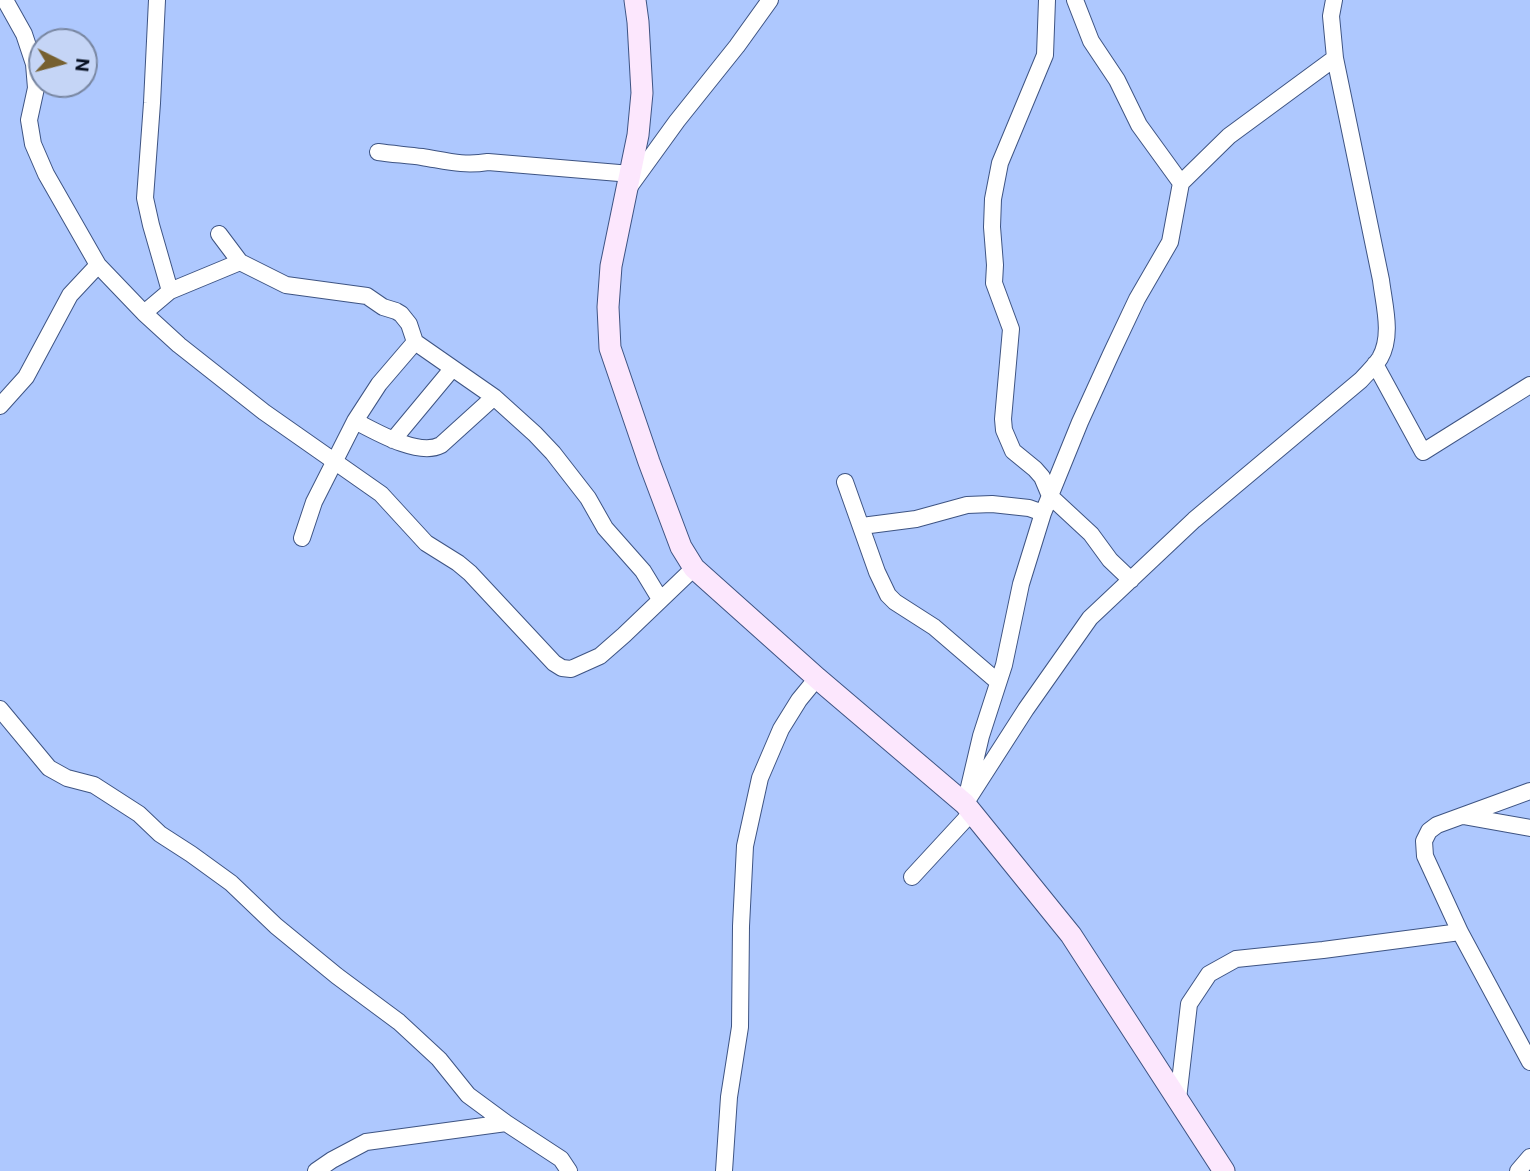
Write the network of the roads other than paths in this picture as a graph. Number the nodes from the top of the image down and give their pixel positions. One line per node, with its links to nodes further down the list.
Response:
1 (5, 0): 14 (street)
2 (157, 0): 15 (street)
3 (635, 0): 10 (street)
4 (770, 0): 10 (street)
5 (1048, 0): 27 (street)
6 (1075, 0): 11 (street)
7 (1334, 0): 8 (street)
8 (1335, 58): 11 (street); 18 (street)
9 (378, 152): 10 (street)
10 (629, 182): 31 (street)
11 (1181, 183): 27 (street)
12 (219, 234): 13 (street)
13 (240, 261): 15 (street); 17 (street)
14 (98, 265): 16 (street); 22 (street)
15 (170, 291): 16 (street)
16 (144, 313): 25 (street)
17 (415, 342): 19 (street); 23 (street)
18 (1375, 364): 20 (street); 32 (street)
19 (452, 369): 21 (street); 24 (street)
20 (1530, 385)
21 (494, 397): 24 (street); 33 (street)
22 (0, 406)
23 (355, 421): 24 (street); 25 (street)
24 (393, 440)
25 (336, 461): 30 (street); 33 (street)
26 (845, 482): 29 (street)
27 (1050, 496): 28 (street); 32 (street)
28 (1043, 513): 29 (street); 35 (street)
29 (862, 526): 35 (street)
30 (302, 538)
31 (694, 568): 33 (street); 34 (street)
32 (1132, 580): 38 (street)
33 (660, 598)
34 (817, 678): 38 (street); 49 (street)
35 (998, 682): 38 (street)
36 (0, 709): 45 (street)
37 (1530, 791): 39 (street)
38 (968, 808): 41 (street); 44 (street)
39 (1461, 816): 40 (street); 42 (street)
40 (1530, 828)
41 (912, 877)
42 (1460, 932): 43 (street); 44 (street)
43 (1530, 1062)
44 (1178, 1099): 50 (street)
45 (506, 1124): 47 (street); 48 (street)
46 (1530, 1157): 51 (street)
47 (316, 1171)
48 (569, 1171)
49 (724, 1171)
50 (1224, 1171)
51 (1518, 1171)

